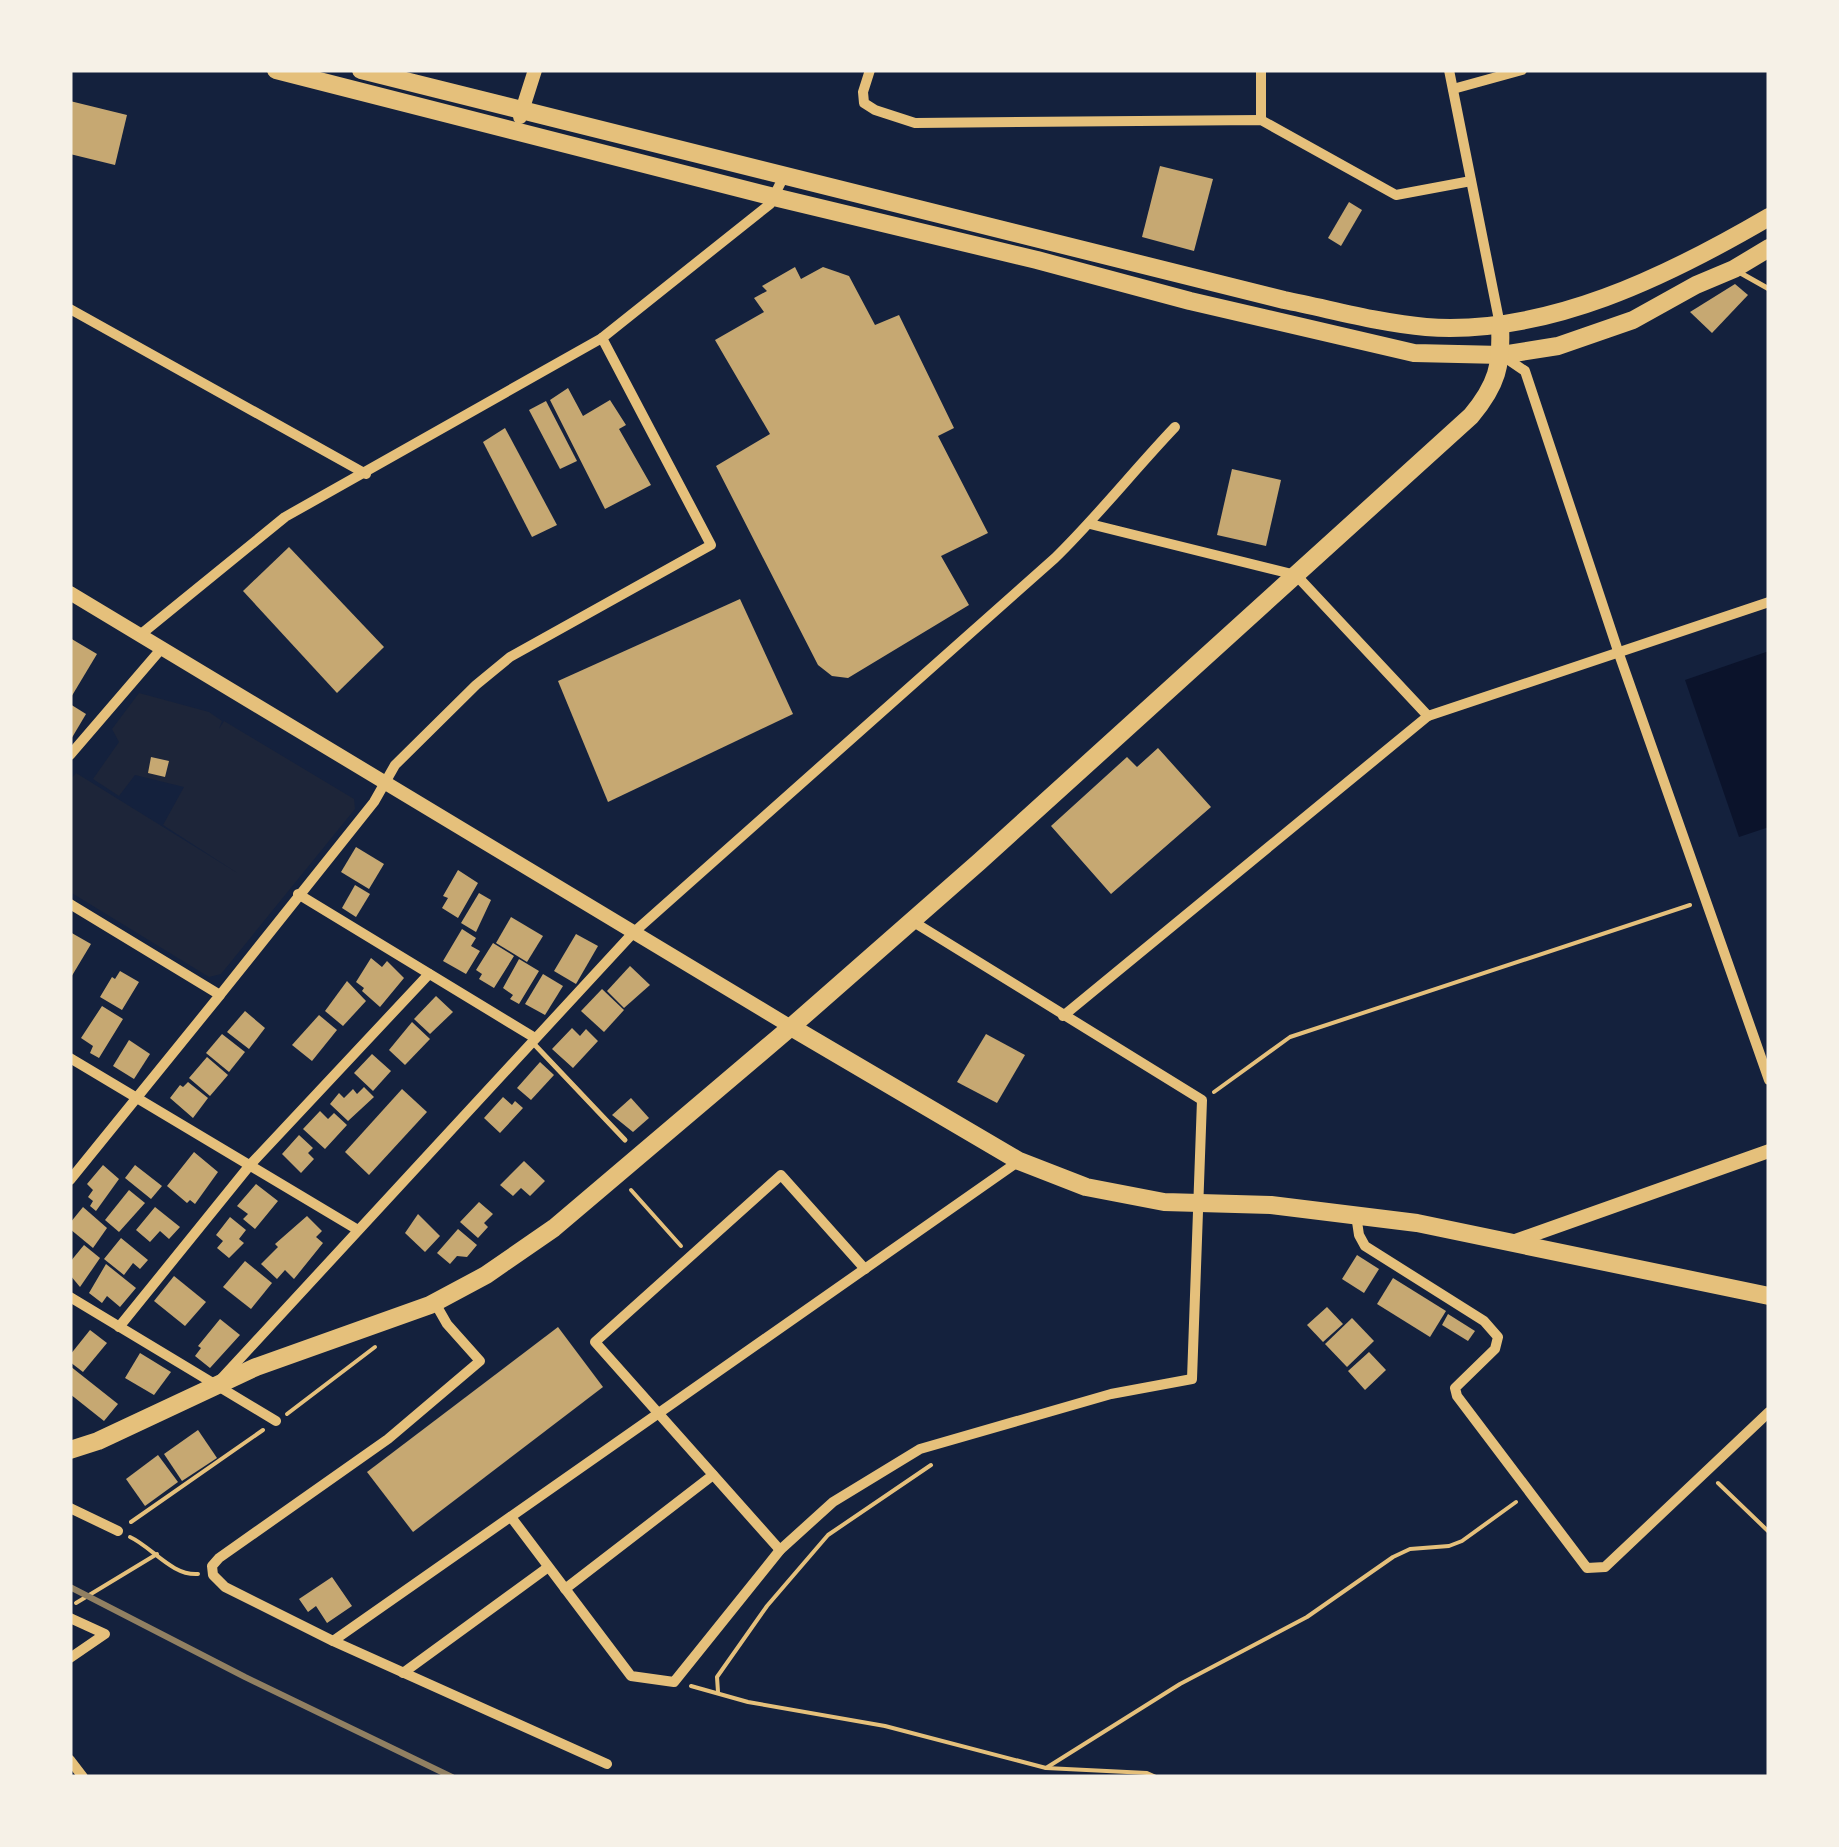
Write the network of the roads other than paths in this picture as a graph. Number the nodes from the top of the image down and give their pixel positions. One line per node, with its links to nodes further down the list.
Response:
1 (276, 70): 11 (main road)
2 (361, 70): 9 (main road)
3 (535, 70): 9 (street)
4 (870, 70): 10 (street)
5 (1261, 70): 10 (street)
6 (1449, 70): 8 (street)
7 (1522, 70): 8 (street)
8 (1453, 89): 13 (street)
9 (522, 111): 11 (street); 12 (main road)
10 (1261, 120): 13 (street)
11 (515, 132): 14 (main road)
12 (784, 176): 14 (street); 20 (main road)
13 (1471, 181): 20 (street)
14 (774, 197): 21 (street); 22 (main road)
15 (1769, 217): 20 (main road)
16 (1769, 248): 17 (main road)
17 (1734, 270): 18 (lane); 22 (main road)
18 (1769, 289)
19 (70, 310): 24 (street)
20 (1500, 324): 22 (main road)
21 (602, 338): 24 (street); 34 (street)
22 (1502, 355): 26 (main road); 31 (street)
23 (1175, 427): 25 (street)
24 (366, 474): 29 (street)
25 (1090, 524): 26 (street); 38 (street)
26 (1296, 575): 32 (street); 37 (main road)
27 (70, 593): 29 (street)
28 (1769, 602): 31 (street)
29 (140, 635): 30 (street)
30 (162, 648): 33 (street); 34 (street)
31 (1619, 654): 32 (street); 45 (street)
32 (1428, 716): 41 (street)
33 (70, 756)
34 (385, 782): 35 (street); 38 (street)
35 (298, 894): 39 (street); 40 (street)
36 (70, 904): 40 (street)
37 (912, 922): 41 (street); 42 (main road)
38 (633, 933): 42 (street); 43 (street)
39 (429, 974): 43 (street); 50 (street)
40 (220, 994): 46 (street)
41 (1063, 1016): 52 (street)
42 (792, 1028): 49 (main road); 59 (main road)
43 (533, 1039): 47 (lane); 54 (street)
44 (70, 1058): 46 (street)
45 (1769, 1080)
46 (136, 1097): 50 (street); 51 (street)
47 (625, 1140)
48 (1769, 1150): 55 (street)
49 (1019, 1161): 52 (main road); 56 (street)
50 (250, 1164): 54 (street); 60 (street)
51 (70, 1180)
52 (1198, 1203): 53 (main road); 70 (street)
53 (1356, 1214): 55 (main road); 62 (street)
54 (358, 1230): 61 (street)
55 (1515, 1241): 57 (main road)
56 (865, 1270): 63 (street); 63 (street)
57 (1769, 1296)
58 (70, 1298): 60 (street)
59 (435, 1303): 61 (main road); 74 (street)
60 (118, 1327): 61 (street)
61 (216, 1384): 64 (street); 65 (main road)
62 (1769, 1412)
63 (658, 1415): 66 (street); 68 (street)
64 (276, 1421)
65 (70, 1450)
66 (713, 1475): 70 (street); 72 (street)
67 (70, 1508): 69 (street)
68 (510, 1517): 71 (street); 74 (street)
69 (118, 1531)
70 (780, 1550): 72 (street)
71 (547, 1568): 72 (street); 76 (street)
72 (566, 1589)
73 (70, 1618): 75 (street)
74 (333, 1641): 76 (street)
75 (70, 1658)
76 (402, 1672): 78 (street)
77 (70, 1760): 79 (street)
78 (607, 1764)
79 (83, 1777)

